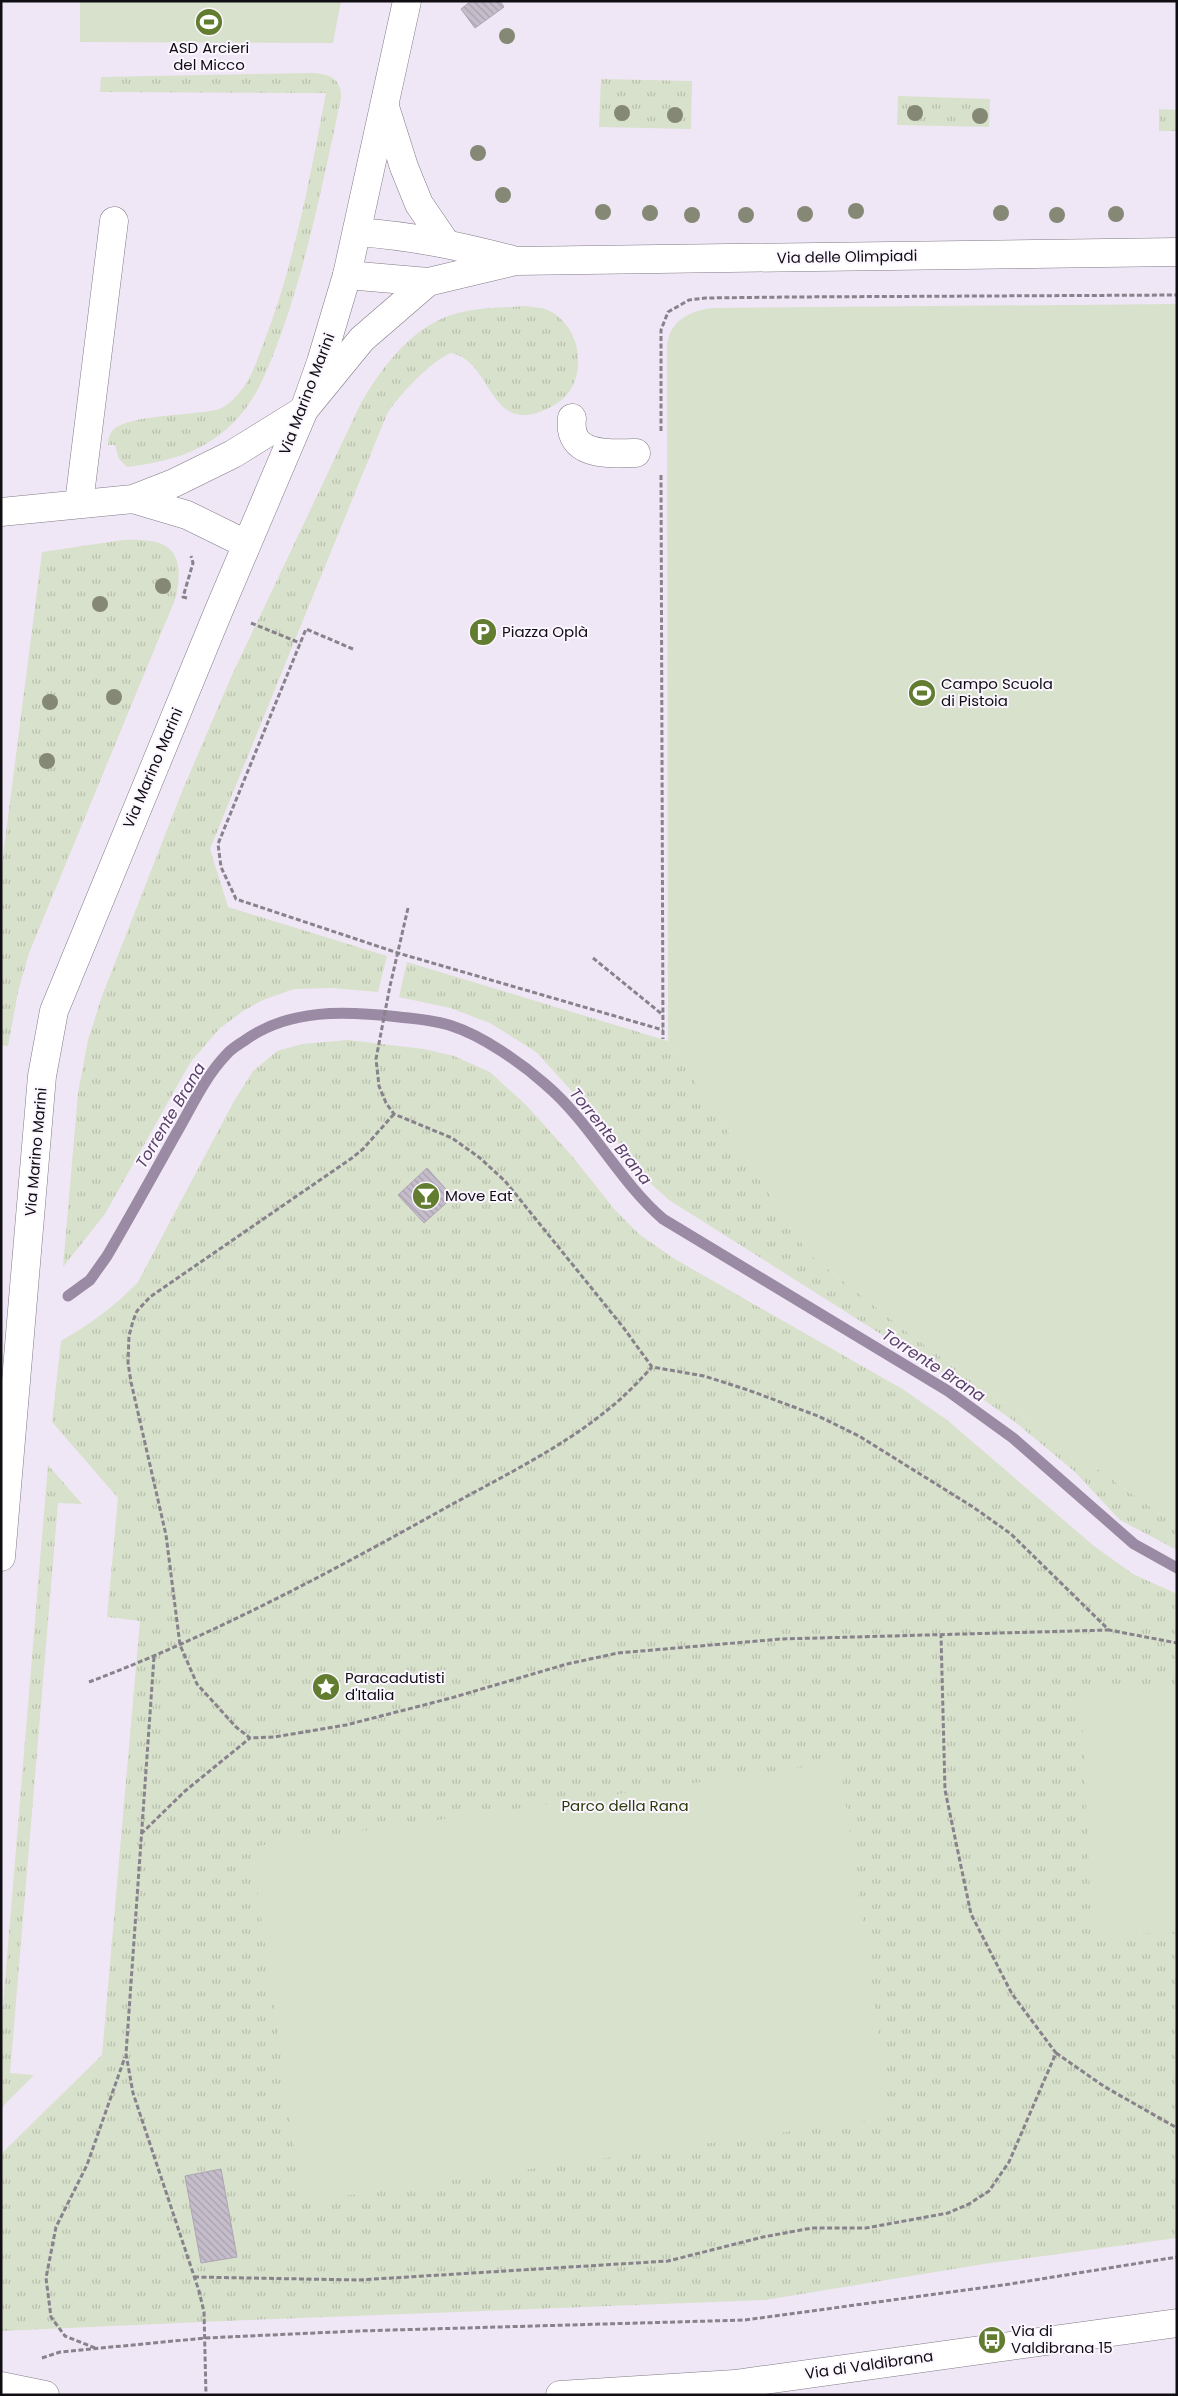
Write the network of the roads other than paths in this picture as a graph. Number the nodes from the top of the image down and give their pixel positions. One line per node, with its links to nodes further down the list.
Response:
1 (407, 1): 2 (street, Via Marino Marini)
2 (385, 107): 4 (street, Via Marino Marini); 5 (street)
3 (114, 221): 14 (street)
4 (357, 232): 5 (street); 8 (street, Via Marino Marini)
5 (445, 242): 7 (street)
6 (1177, 252): 7 (street, Via delle Olimpiadi)
7 (516, 261): 9 (street)
8 (347, 275): 9 (street); 10 (street, Via Marino Marini)
9 (428, 282): 10 (street)
10 (304, 410): 13 (street); 16 (street, Via Marino Marini)
11 (572, 418): 12 (street)
12 (636, 453)
13 (133, 499): 14 (street); 16 (street)
14 (79, 503): 15 (street)
15 (1, 512)
16 (246, 544): 17 (street, Via Marino Marini)
17 (1, 1557)
18 (1177, 2323): 21 (street, Via di Valdibrana)
19 (1, 2386): 20 (street)
20 (45, 2395)
21 (560, 2395)

